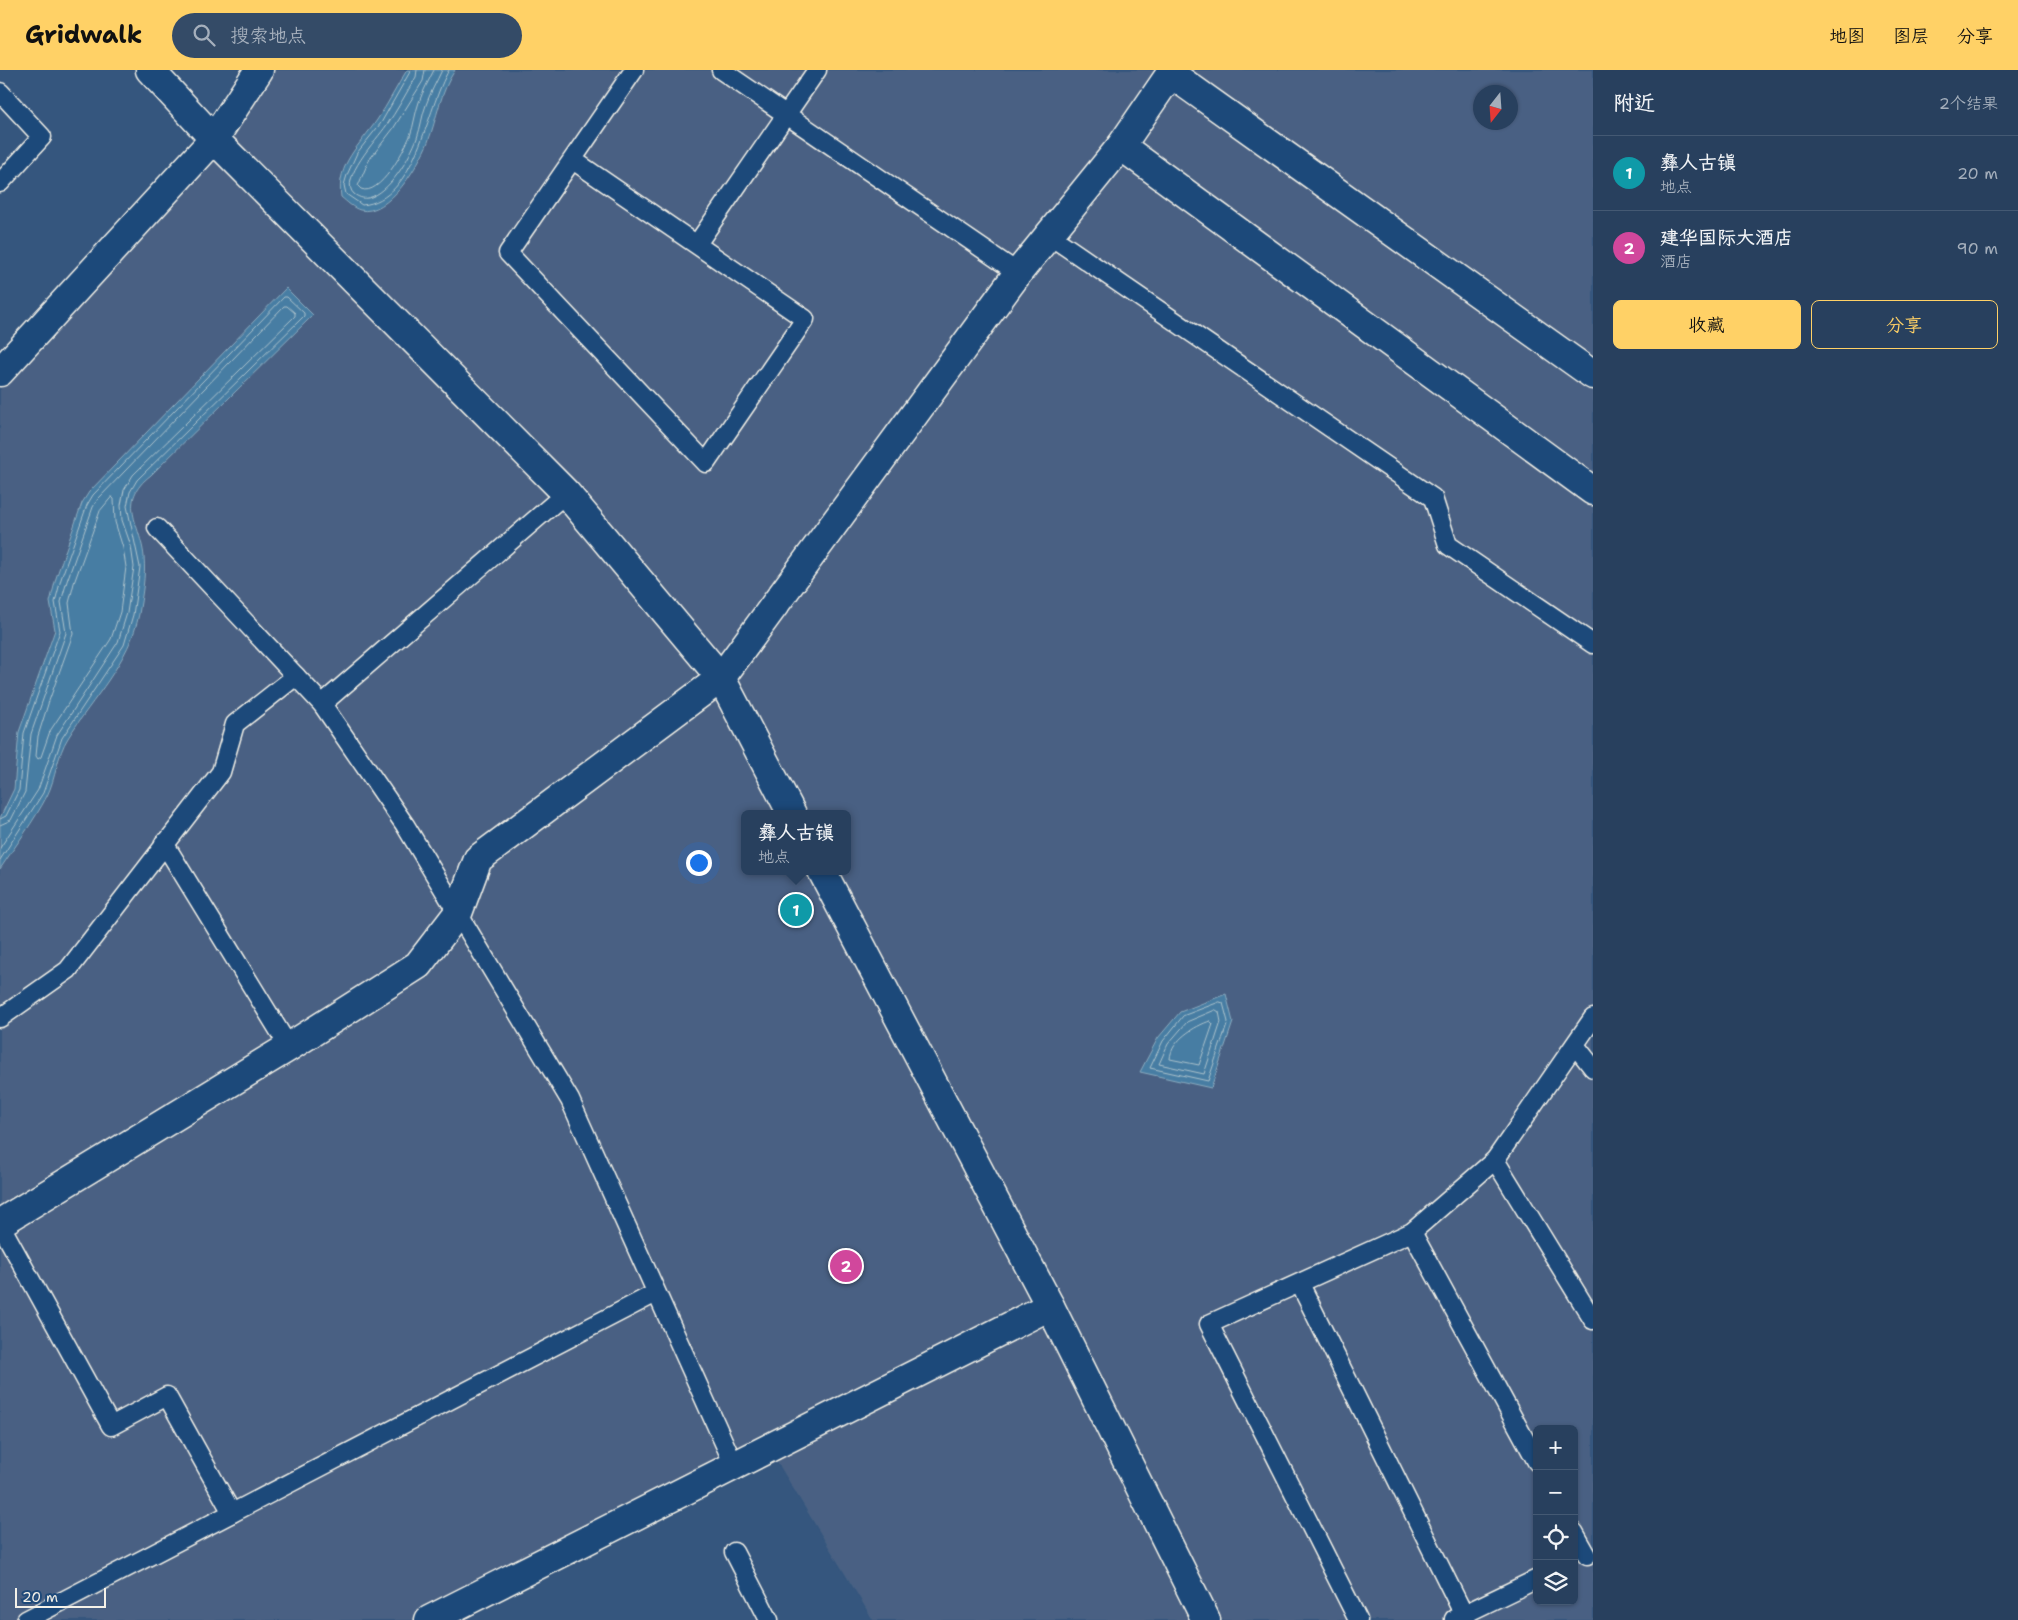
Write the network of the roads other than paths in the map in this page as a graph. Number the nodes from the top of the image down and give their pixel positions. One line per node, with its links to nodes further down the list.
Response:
1 (150, 70): 9 (street)
2 (259, 70): 9 (street)
3 (634, 70): 11 (lane)
4 (721, 70): 8 (lane)
5 (816, 70): 8 (lane)
6 (1172, 72): 10 (street); 17 (street)
7 (0, 92): 12 (lane)
8 (786, 115): 14 (lane); 15 (lane)
9 (214, 139): 16 (street); 19 (street)
10 (1121, 146): 13 (street); 18 (street)
11 (573, 160): 14 (lane); 14 (lane)
12 (0, 183)
13 (1049, 235): 15 (street); 21 (lane)
14 (696, 244)
15 (1018, 273): 23 (street)
16 (0, 372)
17 (1593, 375)
18 (1593, 491)
19 (566, 493): 23 (street); 24 (lane)
20 (157, 528): 22 (lane)
21 (1593, 644)
22 (296, 676): 24 (lane); 26 (lane)
23 (721, 678): 25 (street); 28 (street)
24 (322, 704): 28 (lane)
25 (790, 810)
26 (164, 843): 29 (lane); 32 (lane)
27 (824, 875): 39 (street)
28 (458, 914): 32 (street); 38 (lane)
29 (0, 1018)
30 (1593, 1018): 31 (lane)
31 (1574, 1045): 33 (lane); 34 (lane)
32 (289, 1047): 35 (street)
33 (1593, 1068)
34 (1496, 1160): 36 (lane); 40 (lane)
35 (0, 1223): 43 (lane)
36 (1412, 1232): 37 (lane); 41 (lane)
37 (1300, 1284): 49 (lane); 53 (lane)
38 (656, 1293): 42 (lane); 43 (lane)
39 (1050, 1306): 42 (street); 52 (street)
40 (1593, 1320)
41 (1533, 1455)
42 (734, 1465): 48 (street)
43 (232, 1513): 50 (lane)
44 (1578, 1541): 46 (lane)
45 (734, 1552): 51 (lane)
46 (1585, 1556)
47 (1533, 1581): 49 (lane)
48 (439, 1618)
49 (1458, 1618)
50 (26, 1620)
51 (769, 1620)
52 (1206, 1620)
53 (1358, 1620)

